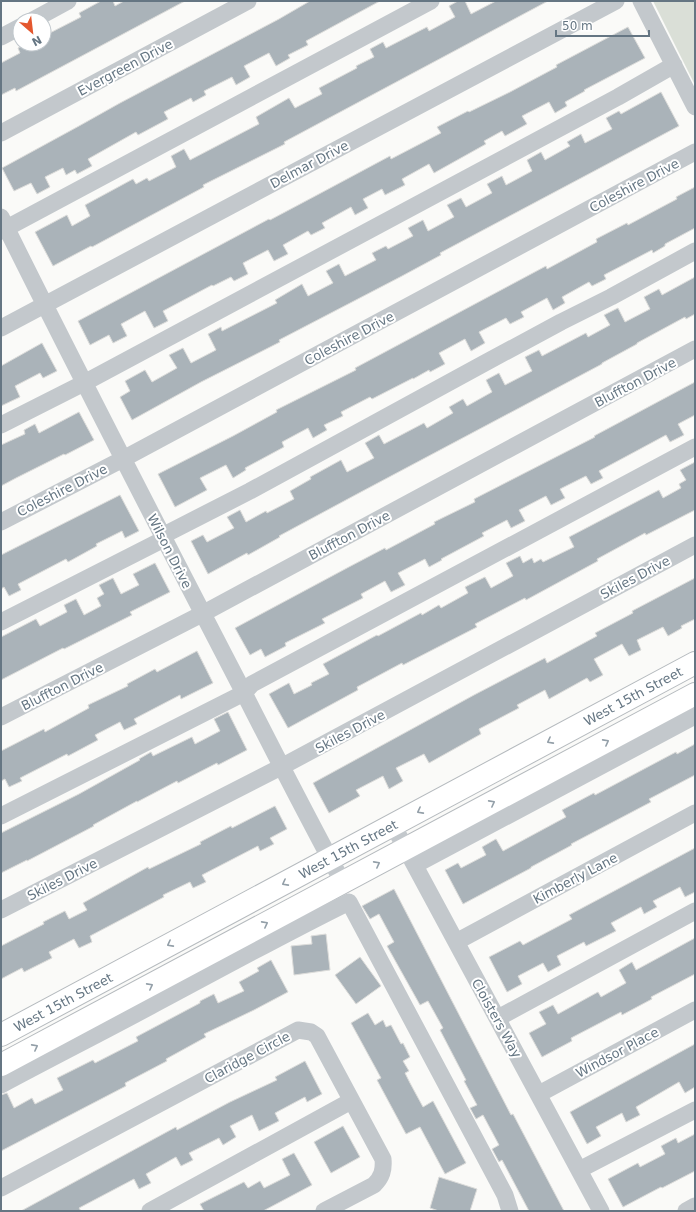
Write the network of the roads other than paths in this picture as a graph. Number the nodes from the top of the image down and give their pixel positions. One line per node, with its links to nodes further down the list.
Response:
1 (68, 1): 6 (street)
2 (248, 1): 11 (street, Evergreen Drive)
3 (431, 1): 13 (street)
4 (616, 1): 15 (street, Delmar Drive)
5 (642, 1): 9 (street)
6 (48, 12)
7 (12, 31): 8 (street)
8 (1, 37)
9 (674, 65): 10 (street); 18 (street)
10 (695, 107)
11 (1, 133)
12 (695, 152): 21 (street, Coleshire Drive)
13 (3, 226): 15 (street, Wilson Drive)
14 (695, 251): 23 (street)
15 (44, 305): 16 (street, Delmar Drive); 18 (street, Wilson Drive)
16 (1, 328)
17 (695, 350): 25 (street, Bluffton Drive)
18 (84, 383): 19 (street); 21 (street, Wilson Drive)
19 (1, 425)
20 (695, 447): 28 (street)
21 (123, 459): 22 (street, Coleshire Drive); 23 (street, Wilson Drive)
22 (1, 522)
23 (163, 538): 25 (street, Wilson Drive); 26 (street)
24 (695, 545): 32 (street, Skiles Drive)
25 (202, 614): 28 (street, Wilson Drive); 31 (street, Bluffton Drive)
26 (1, 622)
27 (695, 663): 35 (main road, West 15th Street, one-way to 35)
28 (244, 693): 32 (street, Wilson Drive); 34 (street)
29 (695, 694): 36 (main road, West 15th Street, one-way to 29)
30 (695, 716): 36 (street)
31 (1, 717)
32 (281, 768): 37 (street, Wilson Drive); 39 (street, Skiles Drive)
33 (695, 814): 41 (street, Kimberly Lane)
34 (1, 816)
35 (393, 825): 36 (street, Cloisters Way); 37 (main road, West 15th Street)
36 (411, 857): 38 (main road, West 15th Street, one-way to 36); 41 (street, Cloisters Way)
37 (330, 859): 38 (street, Wilson Drive); 44 (main road, West 15th Street, one-way to 44)
38 (342, 883): 45 (main road, West 15th Street, one-way to 38)
39 (1, 910)
40 (695, 911): 43 (street)
41 (456, 942): 43 (street, Cloisters Way)
42 (695, 1010): 47 (street, Windsor Place)
43 (498, 1018): 47 (street, Cloisters Way)
44 (1, 1035)
45 (1, 1065)
46 (1, 1085): 55 (street)
47 (539, 1094): 50 (street, Cloisters Way)
48 (351, 1101): 51 (street, Claridge Circle); 53 (street); 54 (street, Claridge Circle)
49 (695, 1110): 50 (street)
50 (579, 1170): 56 (street, Cloisters Way)
51 (1, 1188)
52 (695, 1206): 57 (street)
53 (150, 1211)
54 (324, 1211)
55 (510, 1211)
56 (601, 1211)
57 (686, 1211)

